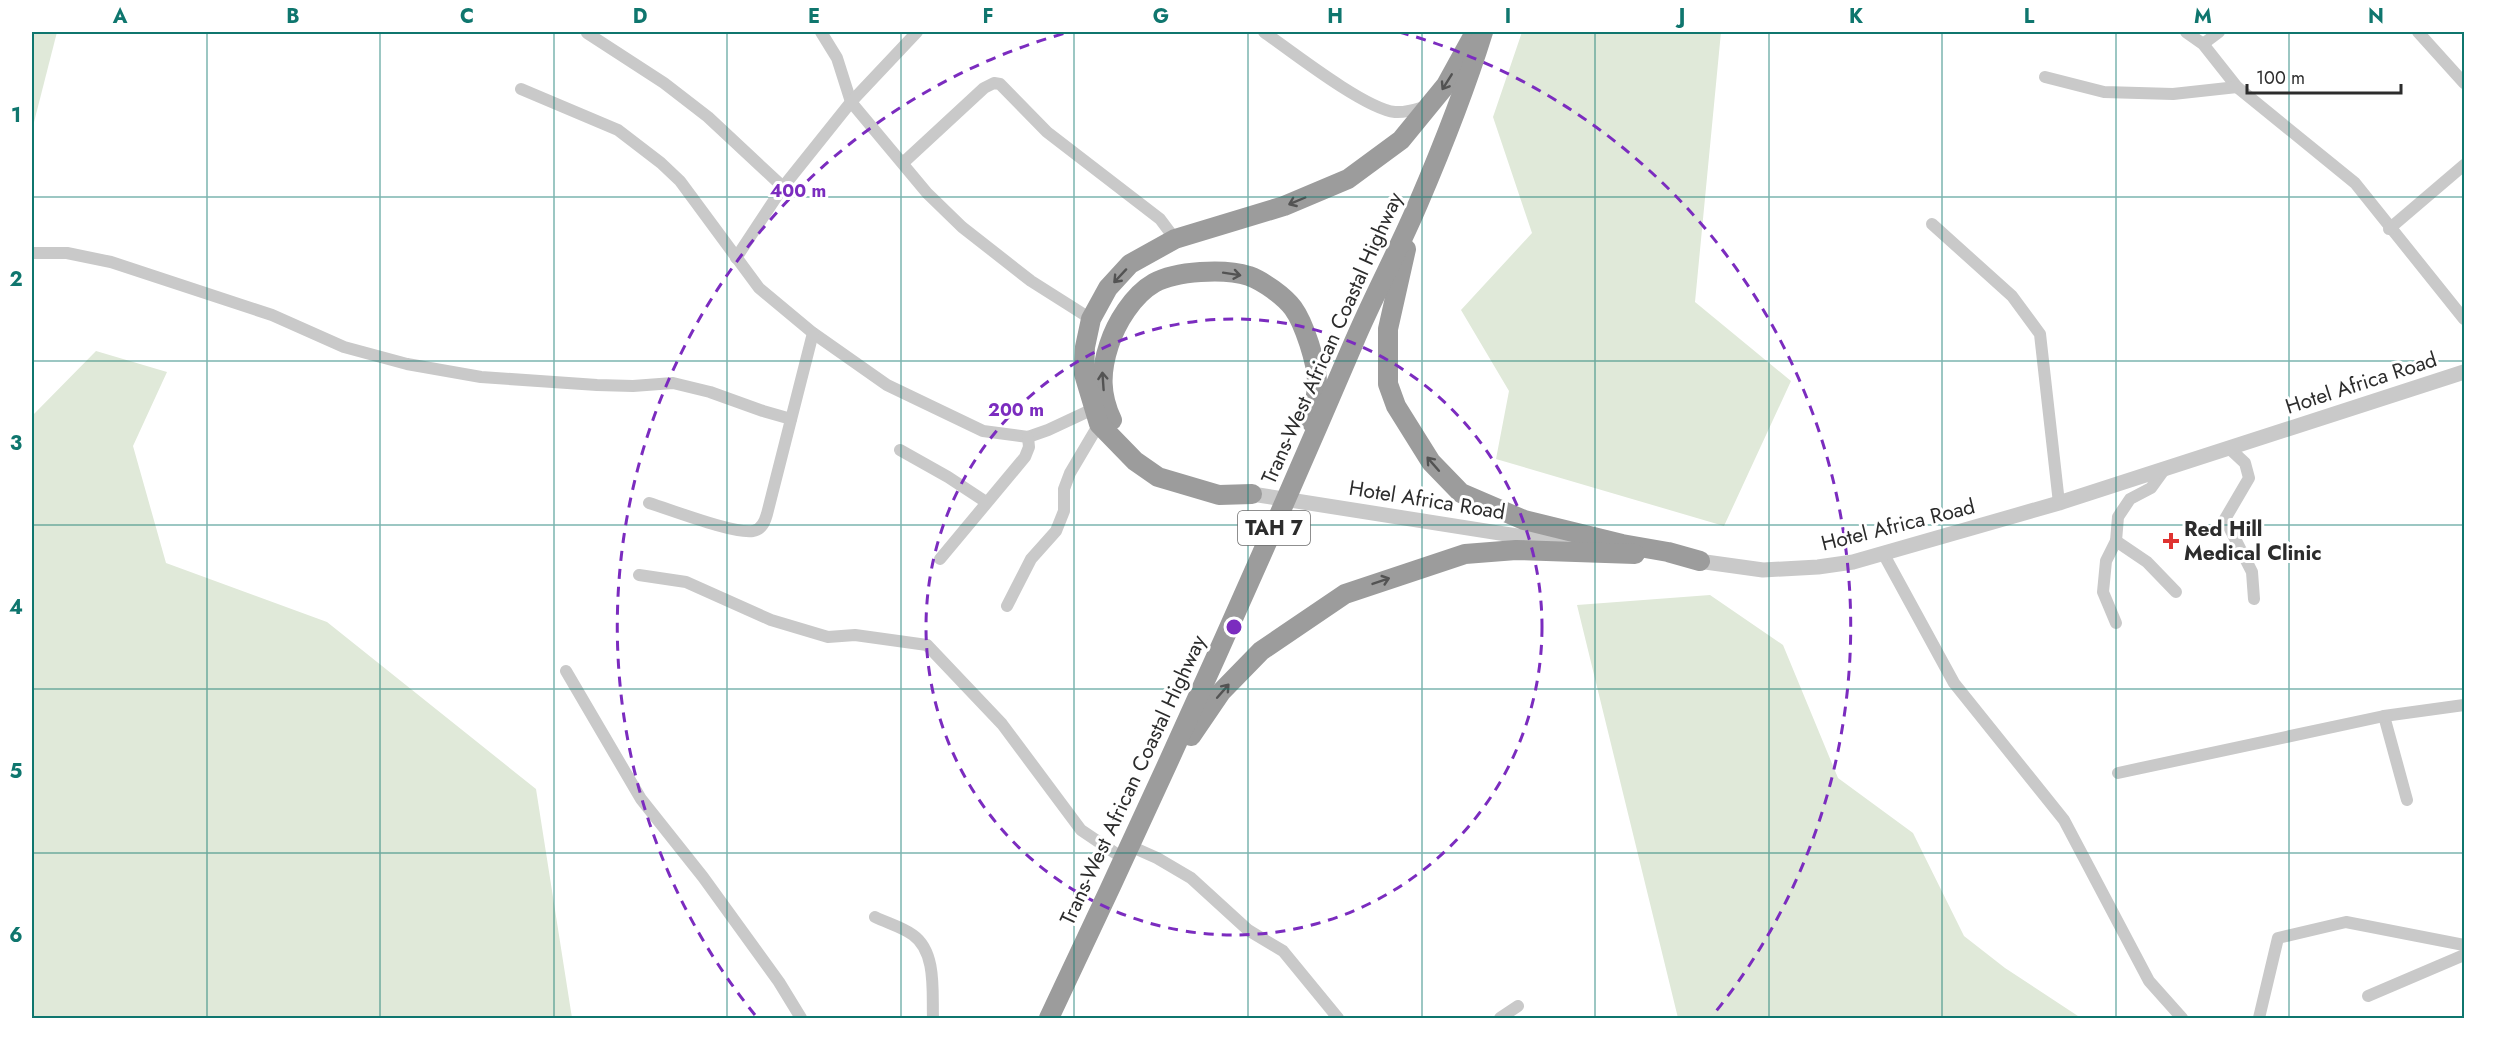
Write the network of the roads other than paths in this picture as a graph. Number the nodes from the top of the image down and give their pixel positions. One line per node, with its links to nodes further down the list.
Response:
1 (821, 32): 15 (street)
2 (917, 32): 15 (street)
3 (1264, 32): 16 (street)
4 (1476, 32): 16 (highway, one-way to 16)
5 (1483, 32): 20 (highway, Trans-West African Coastal Highway / TAH 7)
6 (2186, 32): 10 (street)
7 (2218, 32): 10 (street)
8 (2418, 32): 12 (street)
9 (587, 33): 19 (street)
10 (2203, 44): 13 (street)
11 (2045, 77): 13 (street)
12 (2464, 83)
13 (2237, 87): 22 (street)
14 (521, 89): 25 (street)
15 (851, 102): 17 (street); 19 (street)
16 (1431, 105): 23 (highway, one-way to 23)
17 (904, 162): 23 (street); 26 (street)
18 (2464, 165): 22 (street)
19 (783, 187): 25 (street)
20 (1418, 206): 36 (highway, Trans-West African Coastal Highway / TAH 7); 45 (highway, one-way to 20)
21 (1932, 224): 40 (street)
22 (2390, 229): 27 (street)
23 (1175, 239): 26 (highway, one-way to 26)
24 (32, 253): 31 (street)
25 (736, 258): 28 (street)
26 (1091, 319): 30 (highway)
27 (2464, 320)
28 (813, 333): 31 (street); 32 (street)
29 (2464, 372): 33 (street, Hotel Africa Road)
30 (1096, 416): 32 (street); 37 (highway); 49 (street)
31 (791, 419): 39 (street)
32 (1028, 437): 38 (street)
33 (2230, 449): 35 (street, Hotel Africa Road); 48 (street)
34 (900, 450): 38 (street)
35 (2164, 470): 40 (street, Hotel Africa Road); 41 (street)
36 (1299, 472): 37 (highway, one-way to 36); 56 (highway, Trans-West African Coastal Highway / TAH 7)
37 (1259, 495): 43 (street, Hotel Africa Road)
38 (986, 502): 44 (street)
39 (649, 503)
40 (2059, 503): 42 (street, Hotel Africa Road)
41 (2116, 541): 47 (street); 50 (street)
42 (1883, 553): 45 (street, Hotel Africa Road); 67 (street)
43 (1635, 554): 45 (street, Hotel Africa Road); 56 (highway, one-way to 43)
44 (940, 559)
45 (1700, 561)
46 (639, 575): 56 (street)
47 (2176, 592)
48 (2254, 598)
49 (1007, 606)
50 (2116, 623)
51 (566, 671): 62 (street)
52 (2464, 705): 53 (street)
53 (2384, 716): 54 (street); 55 (street)
54 (2118, 773)
55 (2407, 800)
56 (1130, 845): 64 (highway, Trans-West African Coastal Highway / TAH 7); 65 (street)
57 (875, 917): 63 (street)
58 (2464, 945): 68 (street)
59 (2464, 955): 60 (street)
60 (2368, 996)
61 (1518, 1006): 66 (street)
62 (801, 1018)
63 (933, 1018)
64 (1049, 1018)
65 (1338, 1018)
66 (1500, 1018)
67 (2182, 1018)
68 (2259, 1018)

